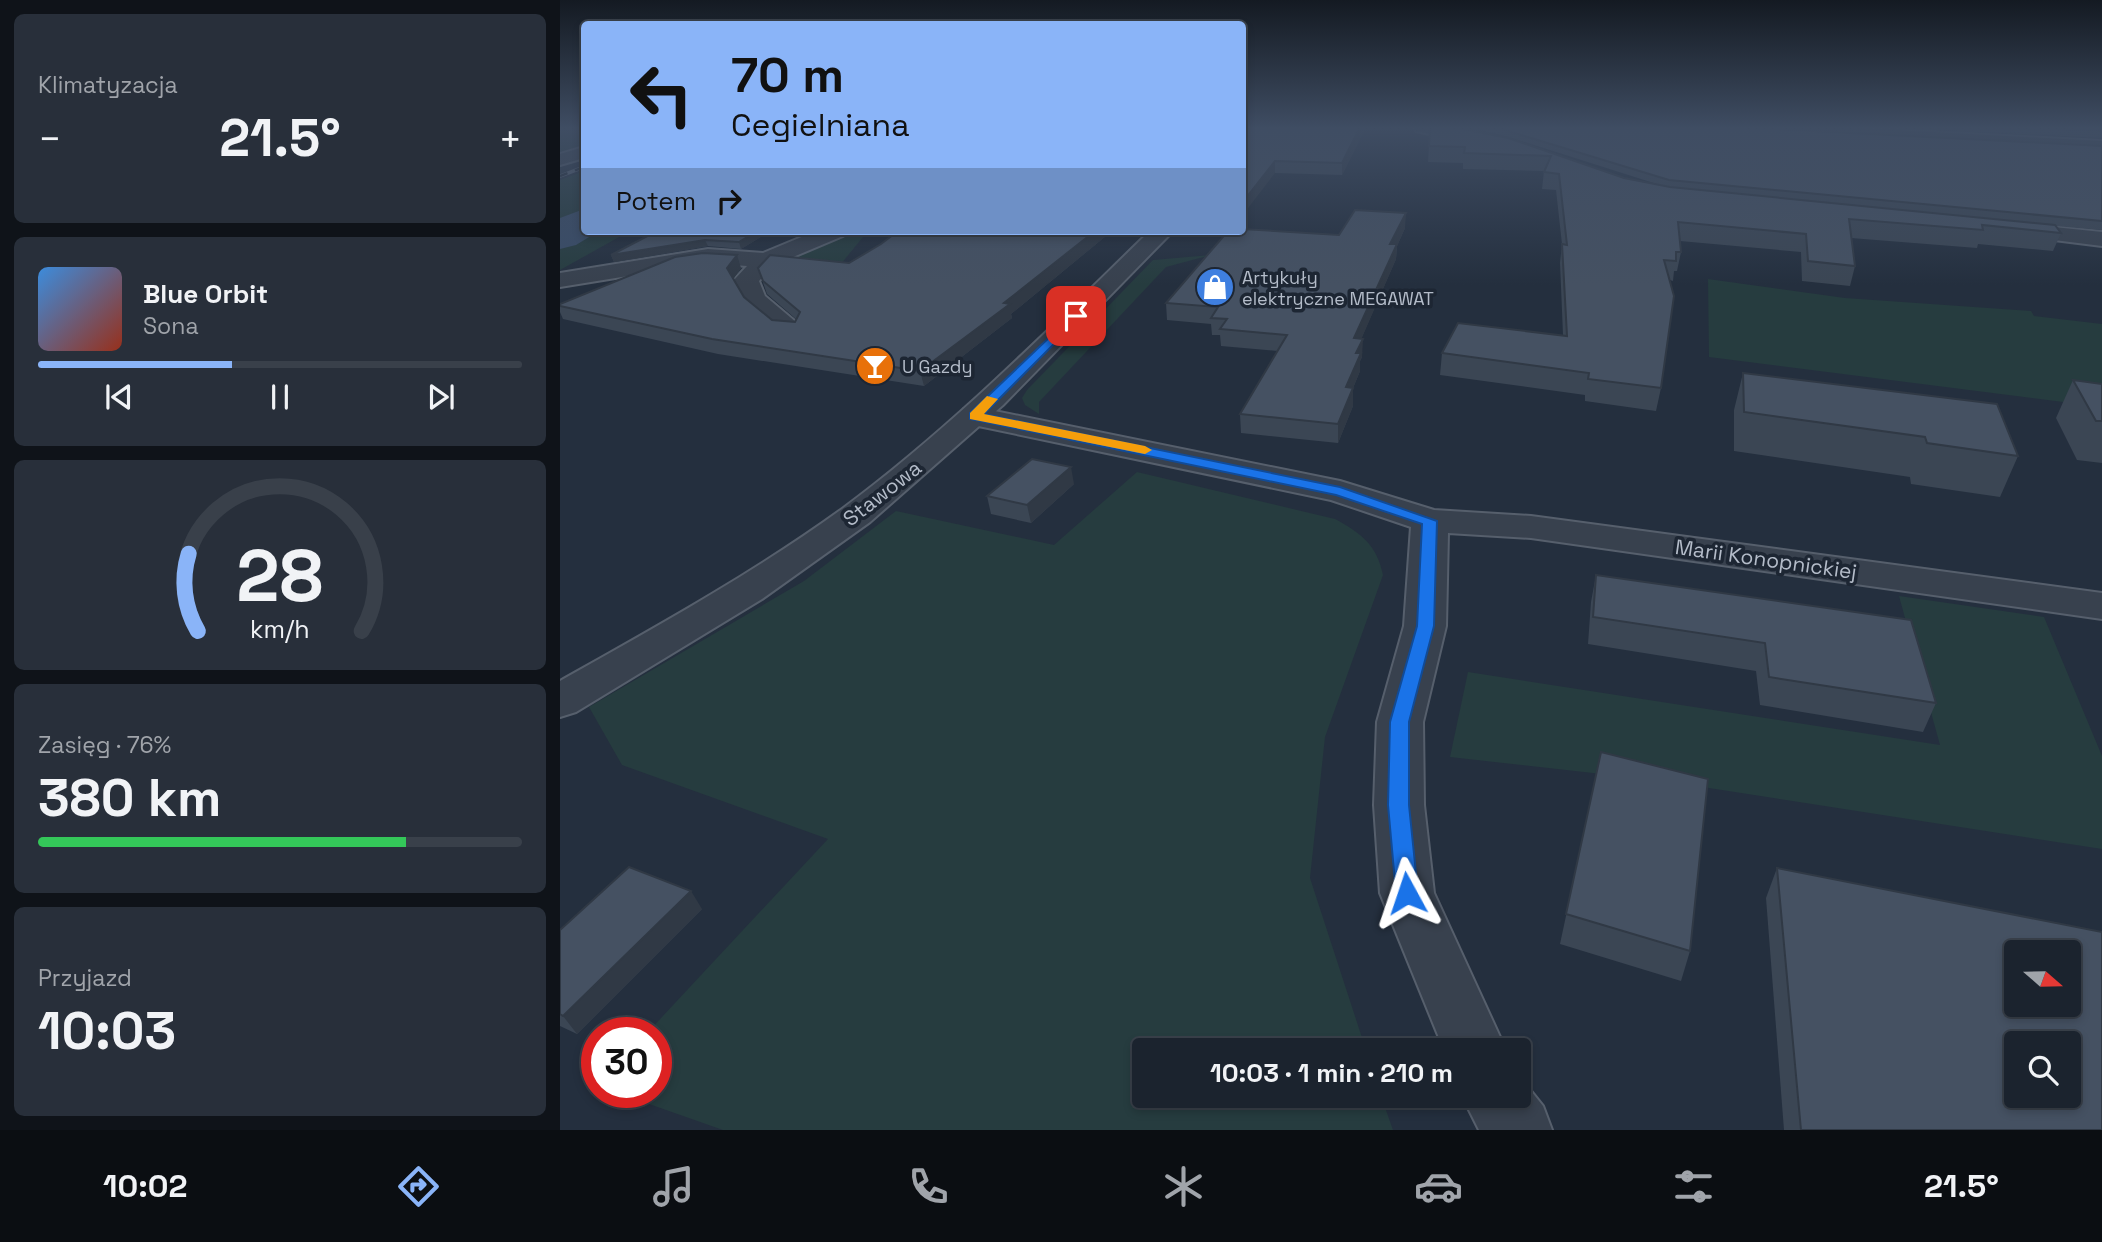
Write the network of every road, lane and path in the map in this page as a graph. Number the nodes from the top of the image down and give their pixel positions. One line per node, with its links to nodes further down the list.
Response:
1 (1980, 225): 4 (street)
2 (825, 235): 5 (street)
3 (1158, 235): 8 (street, Stawowa)
4 (2102, 239)
5 (766, 260): 6 (street); 7 (street)
6 (560, 280)
7 (790, 328)
8 (975, 416): 9 (street, Marii Konopnickiej); 11 (street, Stawowa)
9 (1430, 521): 10 (street, Marii Konopnickiej); 12 (street)
10 (2102, 606)
11 (560, 702)
12 (1470, 1038)
13 (1503, 1108): 14 (street)
14 (1519, 1130)

